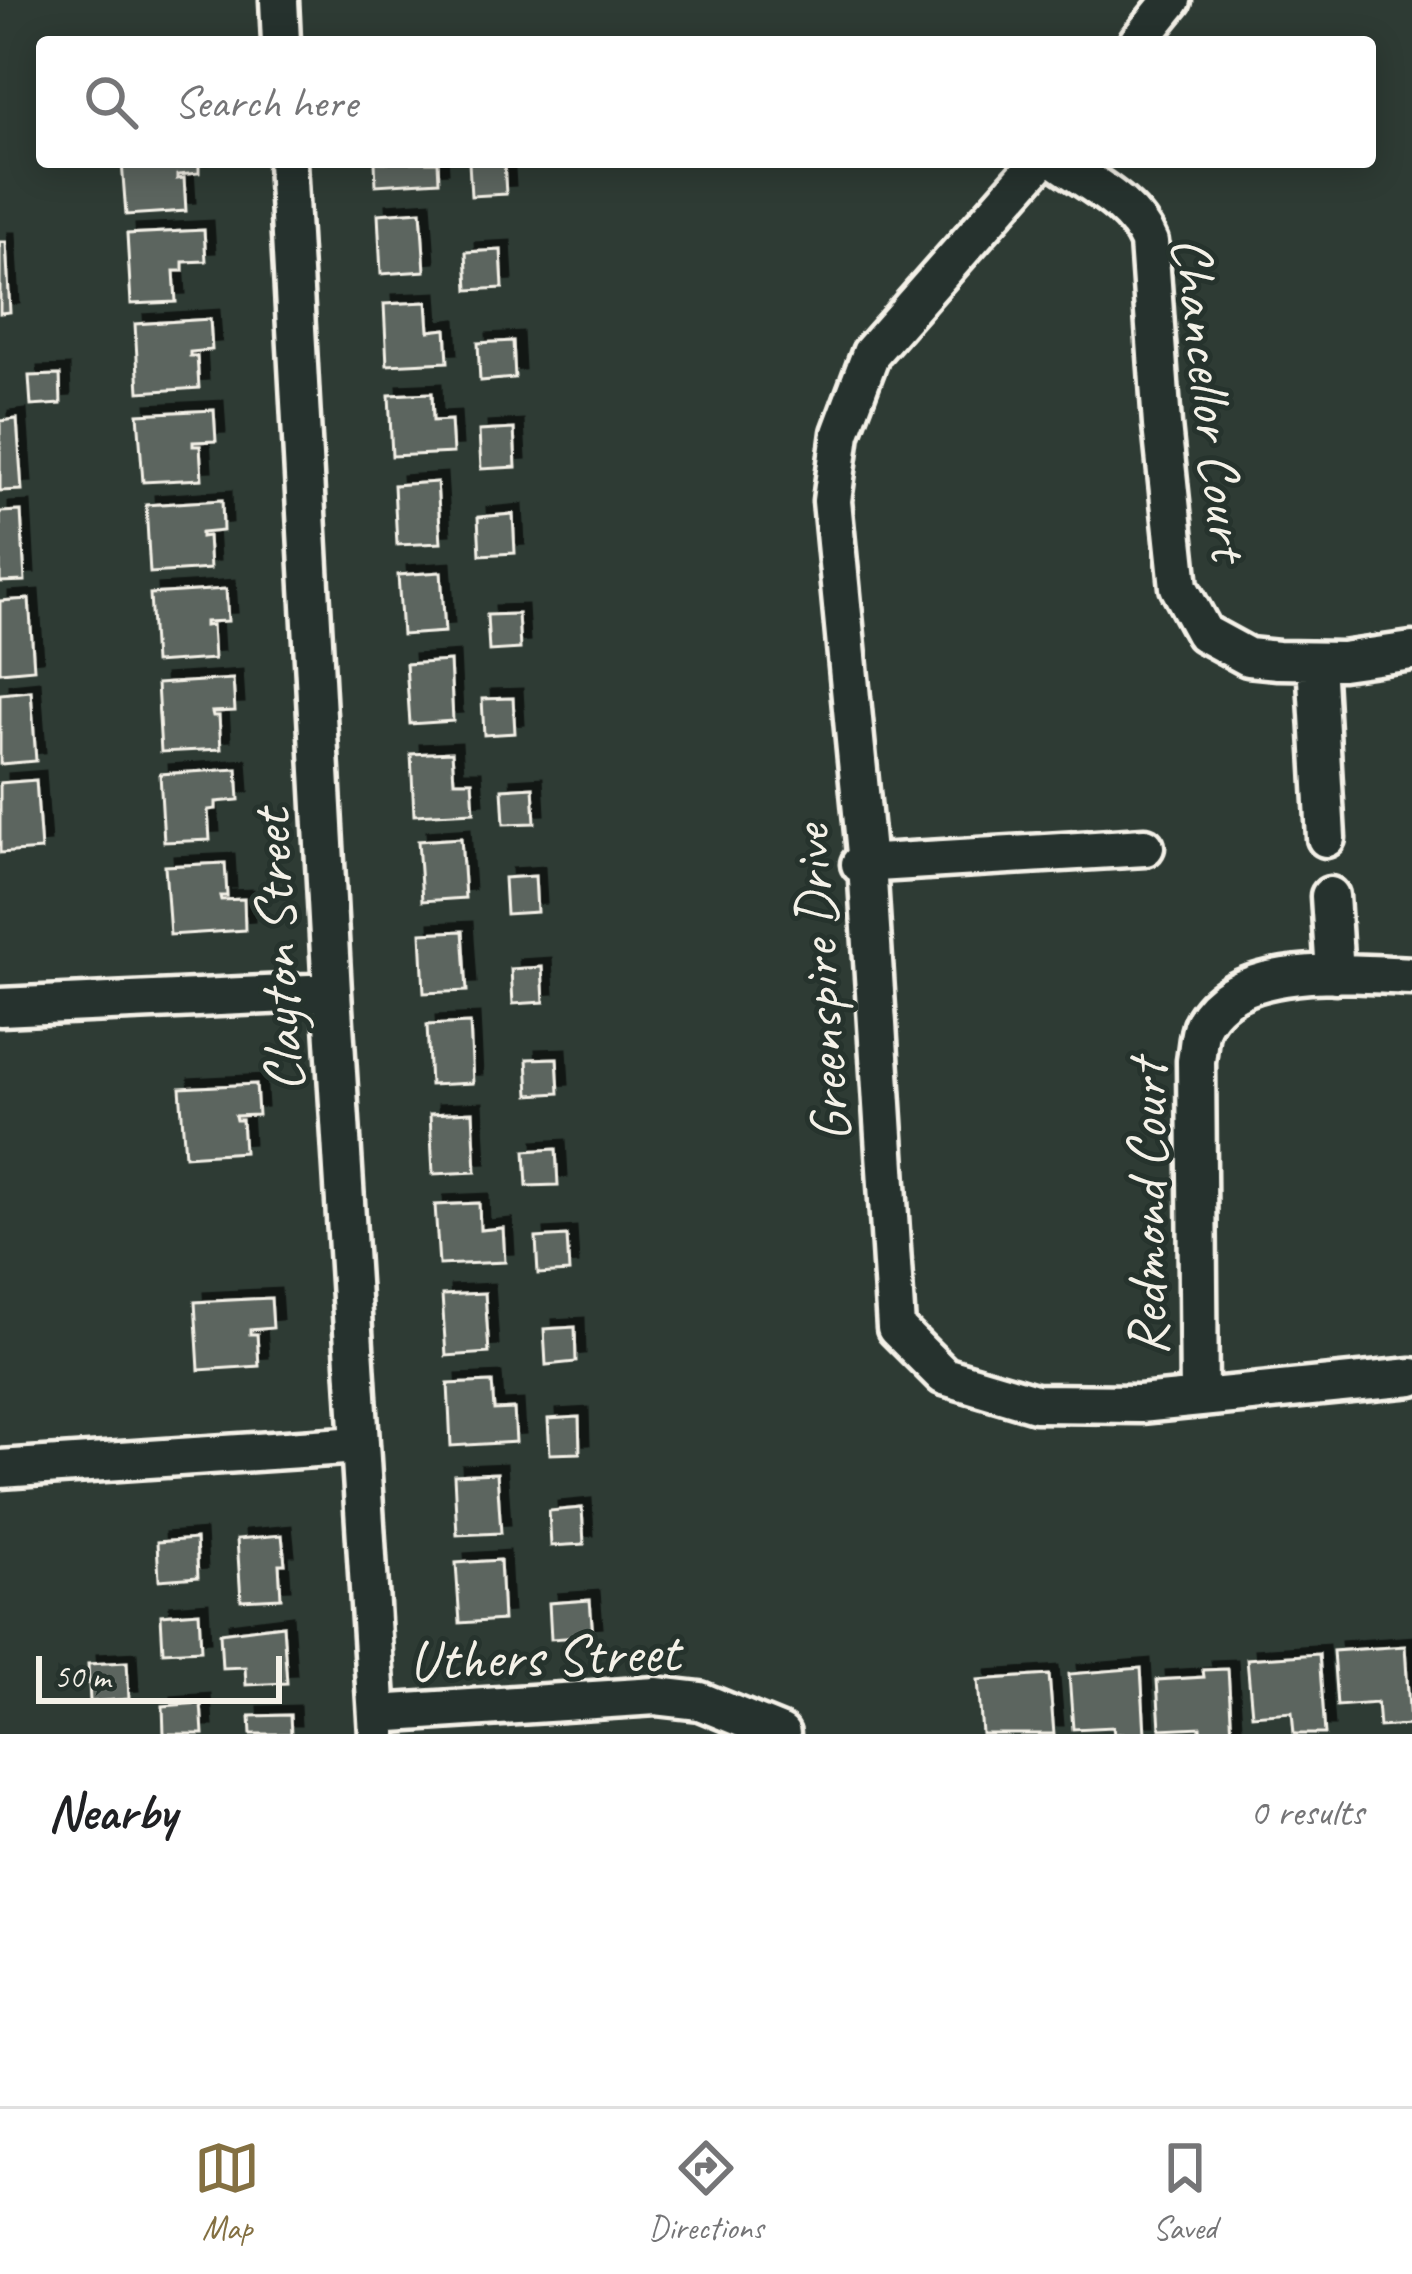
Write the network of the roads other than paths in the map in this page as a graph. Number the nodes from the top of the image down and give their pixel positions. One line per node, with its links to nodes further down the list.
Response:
1 (279, 0): 3 (street)
2 (1172, 0): 4 (street)
3 (281, 36)
4 (1143, 36)
5 (287, 168): 16 (street, Clayton Street)
6 (1035, 168): 12 (street, Greenspire Drive)
7 (1068, 168): 9 (street, Chancellor Court)
8 (1412, 651): 9 (street, Chancellor Court)
9 (1316, 661): 10 (street)
10 (1326, 838)
11 (1144, 848): 12 (street)
12 (863, 864): 19 (street, Greenspire Drive)
13 (1330, 896): 14 (street)
14 (1335, 974): 15 (street, Redmond Court); 19 (street, Redmond Court)
15 (1412, 976)
16 (332, 992): 17 (street); 20 (street, Clayton Street)
17 (0, 1007)
18 (1412, 1377): 19 (street, Greenspire Drive)
19 (1198, 1398)
20 (360, 1445): 21 (street); 22 (street, Clayton Street)
21 (0, 1469)
22 (378, 1724): 23 (street, Uthers Street)
23 (781, 1734)

